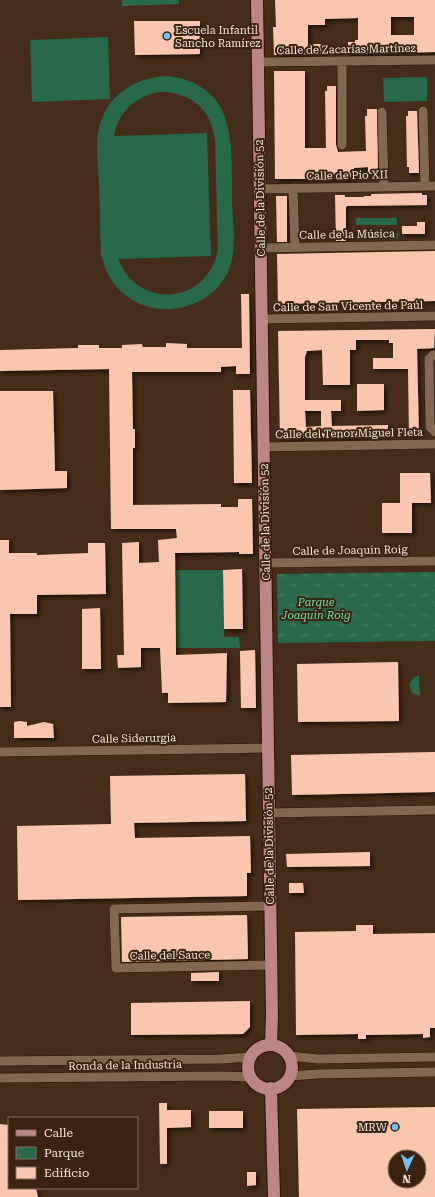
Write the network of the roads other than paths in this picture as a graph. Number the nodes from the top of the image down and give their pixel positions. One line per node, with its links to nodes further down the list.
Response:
1 (257, 0): 3 (main road, Calle de la División 52)
2 (435, 60): 4 (street, Calle de Zacarías Martínez)
3 (258, 62): 4 (street, Calle de Zacarías Martínez); 12 (main road, Calle de la División 52)
4 (342, 62): 7 (street)
5 (423, 111): 9 (street)
6 (382, 112): 8 (street)
7 (342, 145)
8 (384, 186): 9 (street, Calle de Pío XII); 11 (street, Calle de Pío XII)
9 (425, 186): 10 (street, Calle de Pío XII)
10 (435, 186)
11 (293, 188): 12 (street, Calle de Pío XII); 14 (street)
12 (260, 189): 15 (main road, Calle de la División 52)
13 (435, 245): 14 (street, Calle de la Música)
14 (295, 247): 15 (street, Calle de la Música)
15 (260, 248): 17 (main road, Calle de la División 52)
16 (435, 316): 17 (street, Calle de San Vicente de Paúl)
17 (262, 319): 21 (main road, Calle de la División 52)
18 (435, 355): 19 (street)
19 (435, 432)
20 (435, 444): 21 (street, Calle del Tenor Miguel Fleta)
21 (263, 447): 23 (main road, Calle de la División 52)
22 (435, 561): 23 (street, Calle de Joaquin Roig)
23 (265, 563): 24 (main road, Calle de la División 52)
24 (268, 748): 25 (street, Calle Siderurgia); 27 (main road, Calle de la División 52)
25 (0, 752)
26 (435, 810): 27 (street)
27 (269, 813): 28 (main road, Calle de la División 52)
28 (270, 906): 29 (main road, Calle de la División 52); 29 (street, Calle del Sauce)
29 (271, 965): 30 (main road, Calle de la División 52)
30 (271, 1045): 31 (main road); 32 (main road)
31 (289, 1056): 33 (street); 36 (main road)
32 (251, 1057): 34 (street, Ronda de la Industria); 37 (main road)
33 (435, 1057)
34 (0, 1061)
35 (435, 1072): 36 (street)
36 (290, 1076): 39 (main road)
37 (251, 1077): 38 (street, Ronda de la Industria); 39 (main road)
38 (0, 1078)
39 (272, 1088): 40 (main road)
40 (274, 1197)

